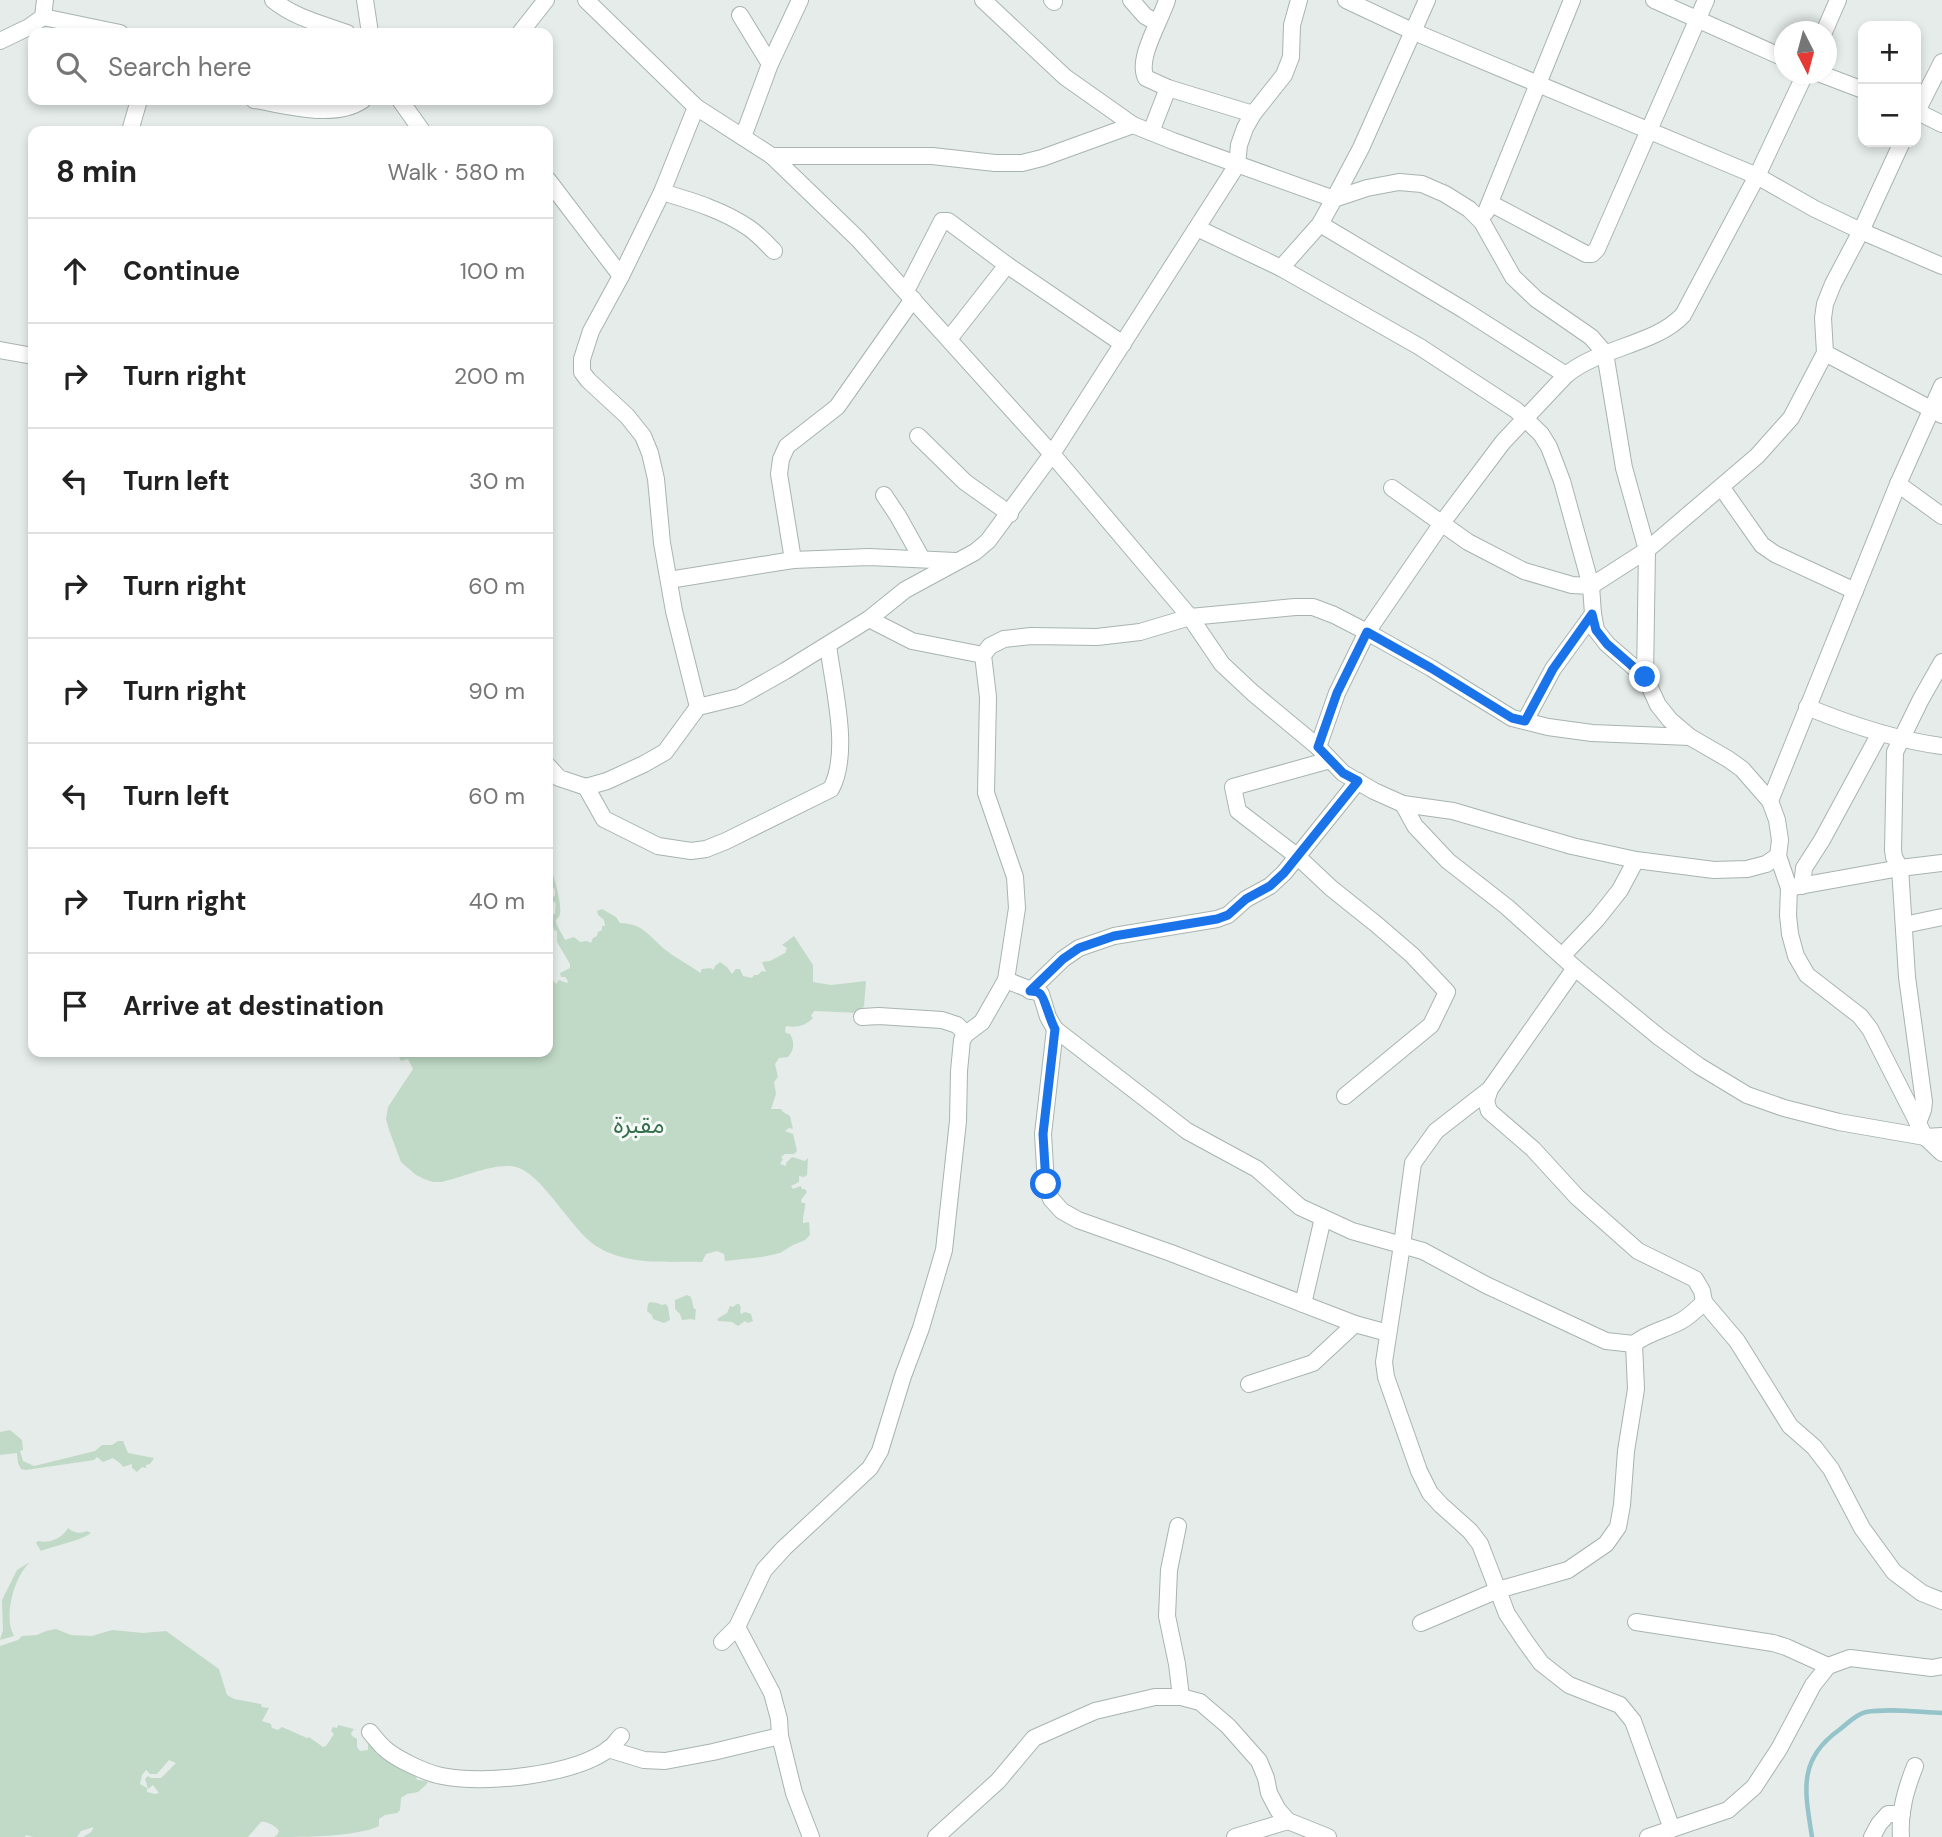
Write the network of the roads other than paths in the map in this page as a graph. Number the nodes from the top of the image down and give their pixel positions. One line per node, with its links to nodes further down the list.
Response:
1 (45, 0): 18 (street)
2 (273, 0): 23 (street)
3 (365, 0): 24 (street)
4 (546, 0): 25 (street)
5 (586, 0): 41 (street)
6 (800, 0): 30 (street)
7 (983, 0): 45 (street)
8 (1131, 0): 21 (street)
9 (1167, 0): 21 (street)
10 (1299, 0): 42 (street)
11 (1346, 0): 26 (street)
12 (1427, 0): 26 (street)
13 (1572, 0): 32 (street)
14 (1654, 0): 19 (street)
15 (1706, 0): 19 (street)
16 (1838, 0): 20 (street)
17 (740, 15): 30 (street)
18 (43, 17): 22 (street); 27 (street)
19 (1698, 19): 28 (street); 48 (street)
20 (1829, 21)
21 (1156, 22): 34 (street)
22 (96, 28)
23 (333, 28)
24 (369, 28)
25 (524, 28)
26 (1412, 31): 32 (street); 57 (street)
27 (0, 41)
28 (1774, 53)
29 (1942, 62): 36 (street)
30 (770, 64): 50 (street)
31 (1837, 80): 35 (street)
32 (1537, 83): 48 (street); 58 (street)
33 (1800, 84): 54 (street)
34 (1168, 88): 42 (street); 49 (street)
35 (1858, 88)
36 (1921, 102)
37 (138, 105): 46 (street)
38 (286, 105): 39 (street)
39 (355, 105)
40 (404, 105): 47 (street)
41 (696, 107): 50 (street); 56 (street)
42 (1253, 114): 53 (street)
43 (1921, 114): 44 (street)
44 (1942, 124)
45 (1133, 125): 49 (street); 52 (street)
46 (131, 126)
47 (418, 126)
48 (1650, 131): 54 (street); 58 (street)
49 (1151, 132): 53 (street)
50 (743, 137): 52 (street)
51 (1900, 147): 62 (street)
52 (772, 156): 68 (street)
53 (1237, 165): 57 (street); 61 (street)
54 (1757, 176): 62 (street); 72 (street)
55 (553, 187): 67 (street)
56 (662, 192): 63 (street); 67 (street)
57 (1334, 199): 59 (street); 60 (street)
58 (1490, 203): 59 (street)
59 (1482, 222): 72 (street)
60 (1320, 224): 66 (street); 75 (street)
61 (1197, 228): 66 (street); 70 (street)
62 (1861, 231): 65 (street); 73 (street)
63 (774, 251)
64 (1007, 265): 68 (street); 69 (street); 70 (street)
65 (1942, 266)
66 (1281, 268): 78 (street)
67 (621, 276): 92 (street)
68 (909, 295): 69 (street); 90 (street)
69 (949, 339): 80 (street)
70 (1123, 344): 80 (street)
71 (0, 350): 74 (street)
72 (1605, 353): 75 (street); 88 (street)
73 (1825, 353): 77 (street); 83 (street)
74 (28, 355)
75 (1566, 375): 78 (street)
76 (1942, 386): 77 (street)
77 (1937, 412): 81 (street)
78 (1525, 419): 87 (street); 93 (street)
79 (918, 436): 85 (street)
80 (1052, 454): 85 (street); 96 (street)
81 (1898, 484): 86 (street); 94 (street)
82 (1392, 488): 87 (street)
83 (1722, 488): 88 (street); 94 (street)
84 (884, 495): 89 (street)
85 (1010, 514): 91 (street)
86 (1942, 516)
87 (1442, 523): 93 (street); 98 (street)
88 (1647, 550): 93 (street); 102 (street)
89 (922, 559): 90 (street); 91 (street)
90 (793, 560): 92 (street)
91 (956, 561): 97 (street)
92 (669, 580): 103 (street)
93 (1591, 586): 95 (street)
94 (1855, 591): 104 (street)
95 (1592, 614): 102 (street); 105 (street)
96 (1190, 617): 98 (street); 100 (street); 110 (street)
97 (869, 619): 99 (street); 100 (street)
98 (1367, 632): 105 (street); 110 (street)
99 (828, 645): 103 (street); 114 (street)
100 (983, 655): 127 (street)
101 (1942, 662): 108 (street)
102 (1645, 677): 107 (street)
103 (698, 707): 114 (street)
104 (1807, 707): 106 (street); 115 (street)
105 (1525, 721): 107 (street)
106 (1880, 733): 108 (street); 122 (street)
107 (1690, 737): 115 (street)
108 (1901, 739): 109 (street); 121 (street)
109 (1942, 746)
110 (1318, 747): 111 (street)
111 (1330, 760): 113 (street); 118 (street)
112 (553, 771): 114 (street)
113 (1358, 781): 116 (street); 118 (street)
114 (586, 787)
115 (1770, 801): 117 (street)
116 (1403, 804): 119 (street); 125 (street)
117 (1778, 856): 119 (street); 122 (street)
118 (1298, 857): 128 (street); 133 (street)
119 (1636, 860): 125 (street)
120 (1942, 863): 121 (street)
121 (1900, 868): 122 (street); 124 (street)
122 (1795, 887): 134 (street)
123 (1942, 917): 124 (street)
124 (1904, 925): 134 (street)
125 (1562, 956): 126 (street)
126 (1575, 968): 132 (street); 134 (street)
127 (1006, 980): 128 (street); 131 (street)
128 (1030, 991): 130 (street)
129 (862, 1017): 131 (street)
130 (1055, 1029): 136 (street); 139 (street)
131 (966, 1034): 149 (street)
132 (1490, 1089): 137 (street); 138 (street)
133 (1345, 1096)
134 (1928, 1132): 135 (street)
135 (1942, 1153)
136 (1323, 1218): 137 (street); 139 (street)
137 (1402, 1245): 141 (street); 142 (street)
138 (1704, 1302): 142 (street); 146 (street)
139 (1303, 1304): 140 (street)
140 (1355, 1324): 141 (street); 143 (street)
141 (1388, 1333): 145 (street)
142 (1634, 1345): 145 (street)
143 (1249, 1384)
144 (1178, 1526): 153 (street)
145 (1498, 1590): 148 (street); 161 (street)
146 (1942, 1601)
147 (1636, 1622): 151 (street)
148 (1421, 1623)
149 (737, 1627): 150 (street); 156 (street)
150 (722, 1642)
151 (1828, 1666): 152 (street); 161 (street)
152 (1942, 1666)
153 (1181, 1697): 160 (street); 163 (street)
154 (370, 1732): 157 (street)
155 (621, 1736): 157 (street)
156 (780, 1736): 157 (street); 162 (street)
157 (608, 1749)
158 (1914, 1766): 159 (street)
159 (1902, 1814): 167 (street); 168 (street)
160 (1288, 1821): 164 (street); 165 (street)
161 (1672, 1829): 166 (street)
162 (811, 1837)
163 (936, 1837)
164 (1235, 1837)
165 (1328, 1837)
166 (1648, 1837)
167 (1872, 1837)
168 (1901, 1837)

